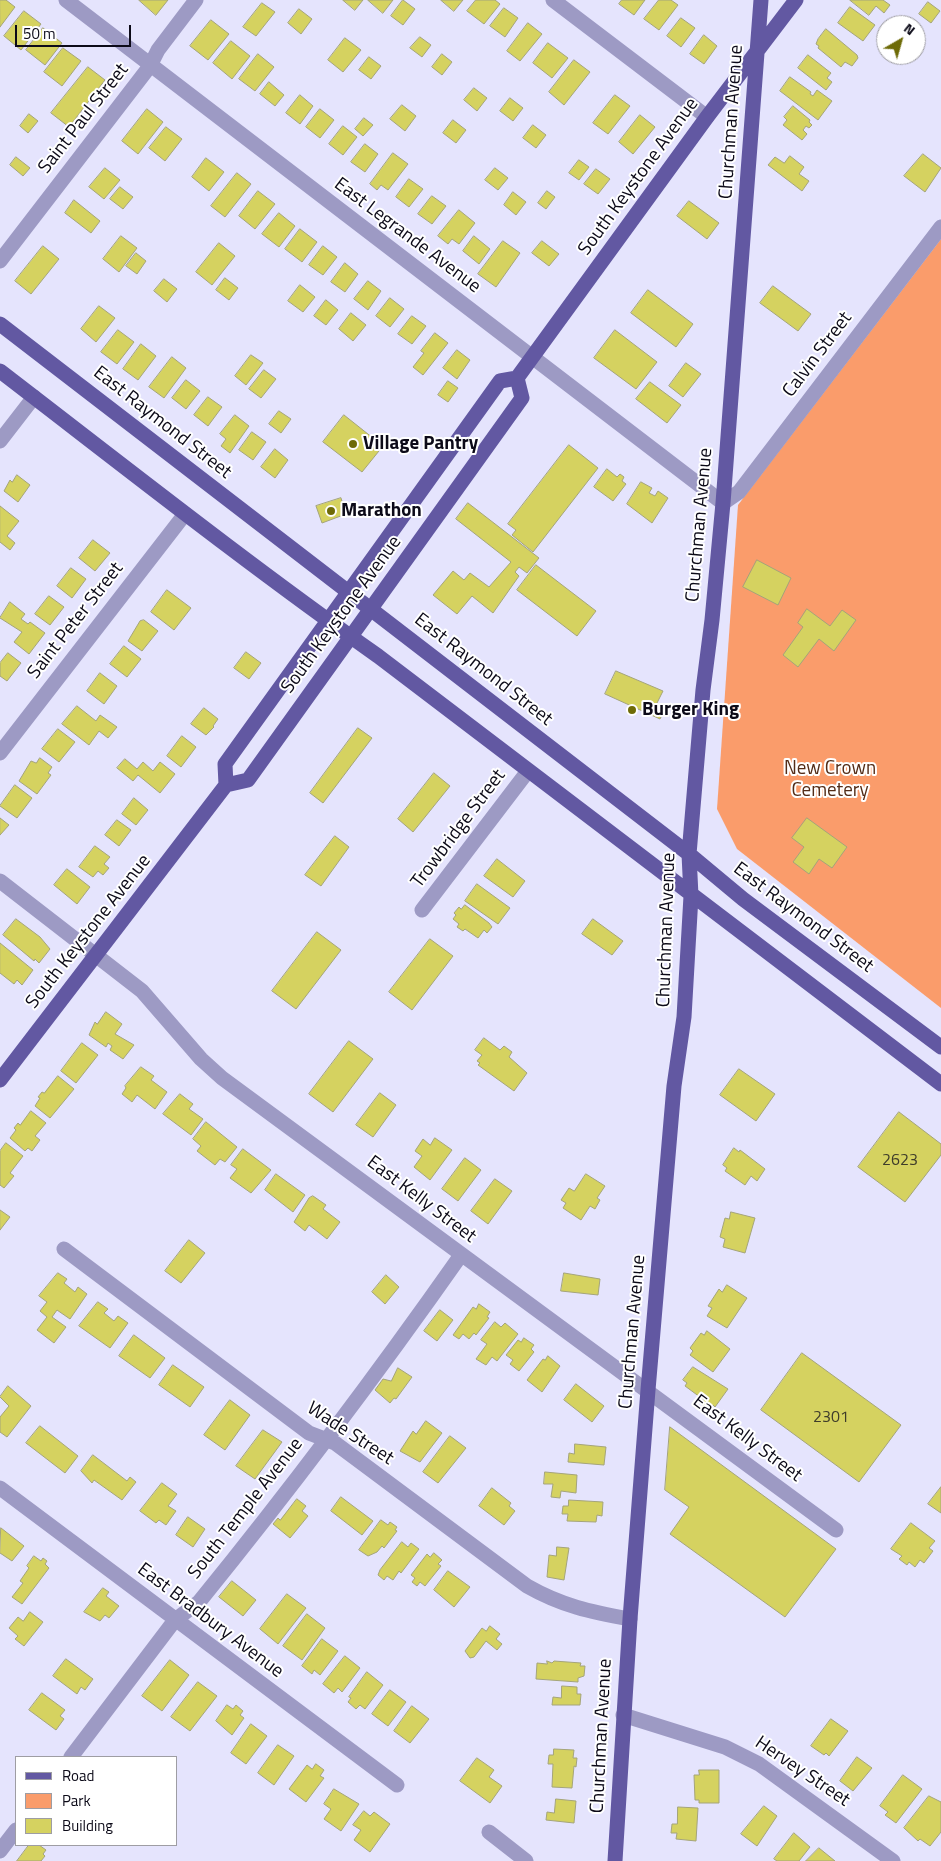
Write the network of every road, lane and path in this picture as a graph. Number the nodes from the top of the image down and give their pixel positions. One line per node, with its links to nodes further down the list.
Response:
1 (66, 0): 7 (street, East Legrande Avenue)
2 (196, 0): 7 (street, Saint Paul Street)
3 (553, 0): 8 (street)
4 (761, 0): 6 (main road, Churchman Avenue)
5 (796, 0): 6 (main road, South Keystone Avenue)
6 (757, 50): 8 (main road, South Keystone Avenue); 17 (main road, Churchman Avenue)
7 (151, 64): 10 (street, Saint Paul Street); 12 (street, East Legrande Avenue)
8 (707, 117): 12 (main road, South Keystone Avenue)
9 (941, 227): 17 (street, Calvin Street)
10 (0, 262)
11 (0, 324): 19 (main road, East Raymond Street)
12 (532, 356): 14 (main road, South Keystone Avenue); 17 (street, East Legrande Avenue)
13 (0, 371): 15 (main road)
14 (517, 378): 19 (main road, South Keystone Avenue); 20 (main road, South Keystone Avenue)
15 (34, 397): 16 (street); 18 (main road)
16 (0, 441)
17 (723, 503): 26 (main road, Churchman Avenue)
18 (185, 514): 21 (main road); 23 (street, Saint Peter Street)
19 (348, 591): 20 (main road, East Raymond Street); 21 (main road, South Keystone Avenue)
20 (371, 609): 22 (main road, South Keystone Avenue); 26 (main road, East Raymond Street)
21 (328, 621): 22 (main road); 25 (main road, South Keystone Avenue)
22 (351, 637): 24 (main road); 25 (main road, South Keystone Avenue)
23 (0, 754)
24 (528, 771): 28 (main road); 29 (street, Trowbridge Street)
25 (226, 784): 30 (main road, South Keystone Avenue)
26 (689, 854): 28 (main road, Churchman Avenue); 31 (main road, East Raymond Street)
27 (0, 881): 30 (street, East Kelly Street)
28 (691, 896): 33 (main road); 36 (main road, Churchman Avenue)
29 (422, 910)
30 (96, 955): 32 (main road, South Keystone Avenue); 35 (street, East Kelly Street)
31 (941, 1047)
32 (0, 1080)
33 (941, 1084)
34 (64, 1249): 37 (street, Wade Street)
35 (461, 1255): 36 (street, East Kelly Street); 37 (street, South Temple Avenue)
36 (648, 1390): 39 (street, East Kelly Street); 40 (main road, Churchman Avenue)
37 (325, 1441): 40 (street, Wade Street); 41 (street, South Temple Avenue)
38 (0, 1488): 41 (street, East Bradbury Avenue)
39 (836, 1530)
40 (630, 1619): 42 (main road, Churchman Avenue)
41 (176, 1620): 43 (street, South Temple Avenue); 44 (street, East Bradbury Avenue)
42 (623, 1715): 49 (main road, Churchman Avenue); 50 (street, Hervey Street)
43 (72, 1756)
44 (397, 1785)
45 (15, 1831): 47 (street)
46 (489, 1832): 48 (street)
47 (0, 1851)
48 (526, 1861)
49 (615, 1861)
50 (892, 1861)

